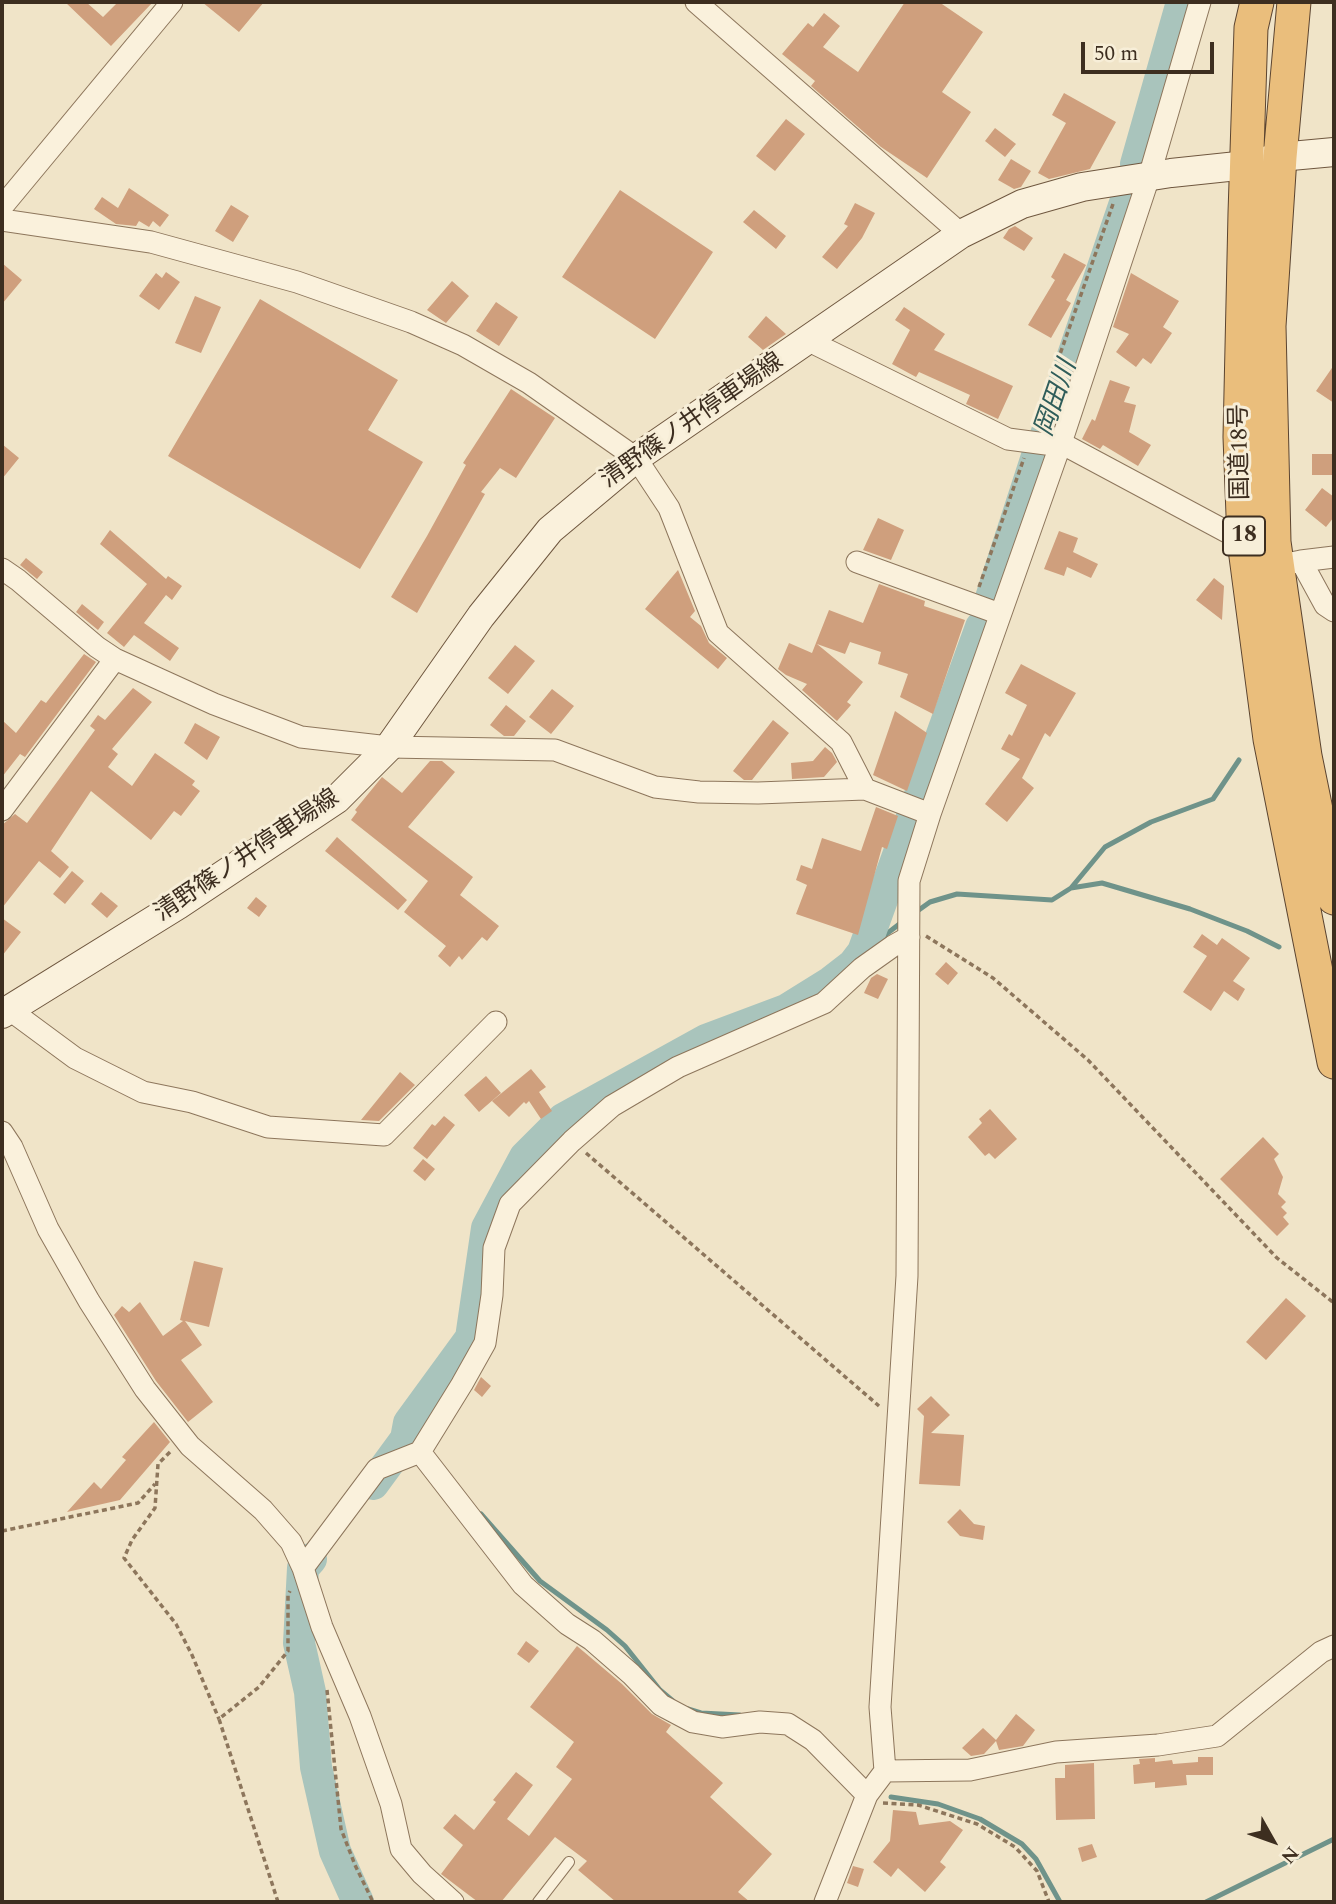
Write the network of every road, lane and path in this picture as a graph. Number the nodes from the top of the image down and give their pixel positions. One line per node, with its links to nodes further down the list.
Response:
1 (172, 2): 11 (street)
2 (696, 2): 13 (street)
3 (1200, 2): 9 (street)
4 (1256, 2): 8 (highway, 国道18号 / 18)
5 (1294, 2): 7 (highway, 国道18号 / 18)
6 (1334, 152): 7 (main road, 清野篠ノ井停車場線)
7 (1280, 157): 8 (main road, 清野篠ノ井停車場線); 20 (highway, 国道18号 / 18)
8 (1247, 165): 9 (main road, 清野篠ノ井停車場線); 17 (highway, 国道18号 / 18)
9 (1149, 177): 13 (main road, 清野篠ノ井停車場線); 15 (street)
10 (1116, 196): 15 (path)
11 (2, 207)
12 (2, 220): 16 (street)
13 (961, 234): 14 (main road, 清野篠ノ井停車場線)
14 (807, 340): 15 (street); 16 (main road, 清野篠ノ井停車場線)
15 (1043, 443): 17 (street); 22 (path); 24 (street)
16 (636, 458): 26 (main road, 清野篠ノ井停車場線); 27 (street)
17 (1244, 541): 34 (highway, 国道18号 / 18)
18 (1334, 557): 20 (street)
19 (857, 562): 22 (street)
20 (1288, 563): 23 (street); 30 (highway, 国道18号 / 18)
21 (2, 569): 25 (street)
22 (973, 604): 24 (street)
23 (1334, 611)
24 (1000, 614): 29 (street)
25 (115, 659): 26 (street); 28 (street)
26 (389, 747): 27 (street); 32 (main road, 清野篠ノ井停車場線)
27 (865, 789): 29 (street)
28 (2, 810)
29 (920, 811): 31 (street)
30 (1334, 898)
31 (909, 922): 36 (street); 37 (path); 38 (street)
32 (6, 1012): 33 (street)
33 (496, 1022)
34 (1334, 1062)
35 (2, 1132): 39 (street)
36 (572, 1141): 38 (path); 40 (street)
37 (1334, 1303)
38 (899, 1408): 47 (street)
39 (184, 1438): 41 (path); 43 (street)
40 (420, 1452): 43 (street); 48 (street)
41 (157, 1483): 42 (path); 46 (path)
42 (2, 1531)
43 (303, 1568): 45 (street); 46 (path)
44 (1334, 1646): 47 (street)
45 (334, 1654): 51 (path); 52 (street)
46 (219, 1719): 50 (path)
47 (885, 1772): 48 (street)
48 (867, 1795): 54 (street); 55 (path)
49 (569, 1862): 53 (lane)
50 (278, 1902)
51 (373, 1902)
52 (453, 1902)
53 (538, 1902)
54 (825, 1902)
55 (1049, 1902)

